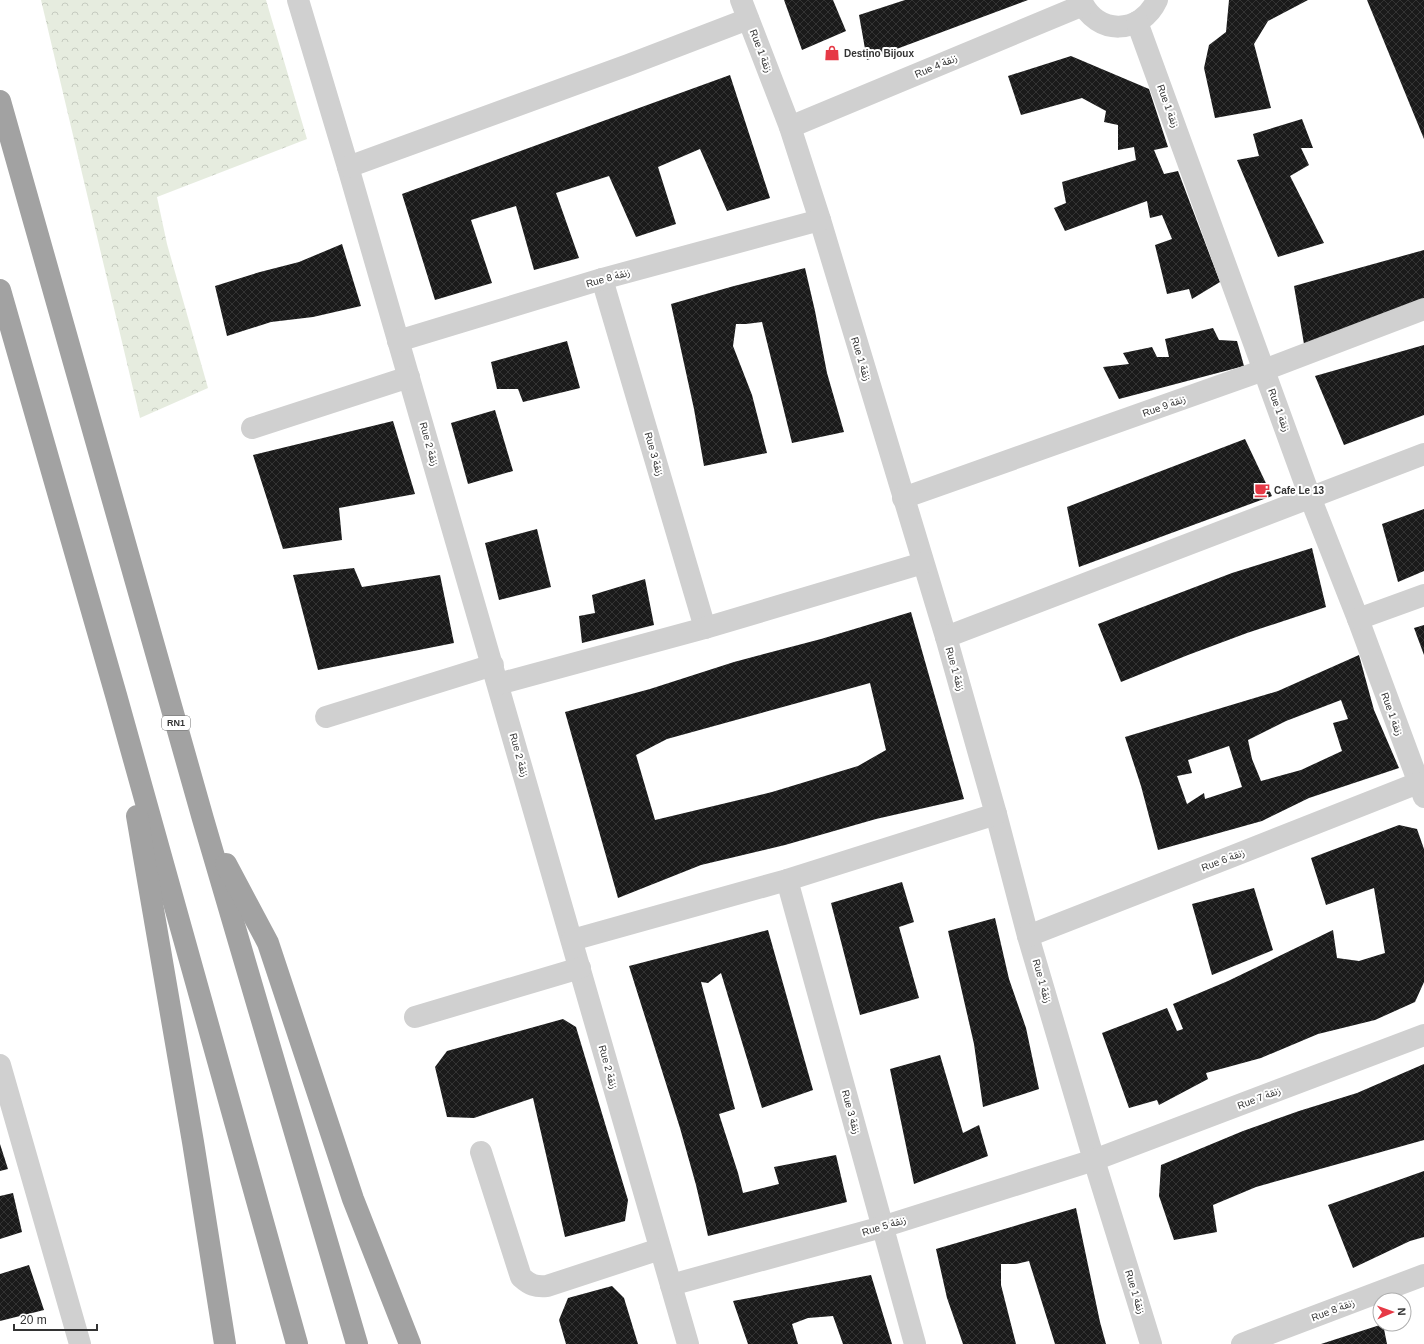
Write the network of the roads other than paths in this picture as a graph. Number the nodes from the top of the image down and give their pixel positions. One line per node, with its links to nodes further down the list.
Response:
1 (298, 0): 8 (street, Rue 2 زنقة)
2 (1157, 0): 5 (street)
3 (1082, 2): 5 (street); 7 (street, Rue 4 زنقة)
4 (744, 9): 7 (street, Rue 1 زنقة); 8 (street)
5 (1137, 22): 14 (street, Rue 1 زنقة)
6 (0, 101): 30 (highway, RN1)
7 (790, 127): 9 (street, Rue 1 زنقة)
8 (348, 167): 13 (street, Rue 2 زنقة)
9 (820, 220): 10 (street, Rue 8 زنقة); 19 (street, Rue 1 زنقة)
10 (602, 280): 13 (street, Rue 8 زنقة); 23 (street, Rue 3 زنقة)
11 (0, 290): 26 (highway)
12 (1424, 309): 14 (street, Rue 9 زنقة)
13 (398, 341): 15 (street, Rue 2 زنقة)
14 (1264, 370): 18 (street, Rue 1 زنقة); 19 (street, Rue 9 زنقة)
15 (409, 377): 16 (street); 25 (street, Rue 2 زنقة)
16 (252, 428)
17 (1424, 454): 18 (street)
18 (1310, 497): 22 (street, Rue 1 زنقة); 24 (street)
19 (903, 498): 20 (street, Rue 1 زنقة)
20 (923, 563): 23 (street); 24 (street, Rue 1 زنقة)
21 (1424, 594): 22 (street)
22 (1358, 619): 28 (street, Rue 1 زنقة)
23 (705, 628): 25 (street)
24 (946, 637): 29 (street, Rue 1 زنقة)
25 (495, 674): 27 (street); 33 (street, Rue 2 زنقة)
26 (116, 695): 45 (highway); 46 (highway)
27 (326, 717)
28 (1421, 790): 32 (street, Rue 6 زنقة)
29 (996, 814): 31 (street); 32 (street, Rue 1 زنقة)
30 (203, 819): 47 (highway, RN1); 48 (highway)
31 (787, 880): 33 (street); 40 (street, Rue 3 زنقة)
32 (1028, 936): 39 (street, Rue 1 زنقة)
33 (572, 940): 34 (street, Rue 2 زنقة)
34 (580, 968): 35 (street); 41 (street, Rue 2 زنقة)
35 (415, 1017)
36 (1424, 1035): 39 (street, Rue 7 زنقة)
37 (0, 1065): 44 (street)
38 (481, 1152): 41 (street)
39 (1094, 1160): 40 (street, Rue 5 زنقة); 51 (street, Rue 1 زنقة)
40 (882, 1227): 43 (street, Rue 5 زنقة); 50 (street, Rue 3 زنقة)
41 (660, 1249): 43 (street, Rue 2 زنقة)
42 (1424, 1275): 52 (street, Rue 8 زنقة)
43 (671, 1286): 49 (street, Rue 2 زنقة)
44 (80, 1344)
45 (225, 1344)
46 (297, 1344)
47 (357, 1344)
48 (410, 1344)
49 (688, 1344)
50 (915, 1344)
51 (1151, 1344)
52 (1242, 1344)

